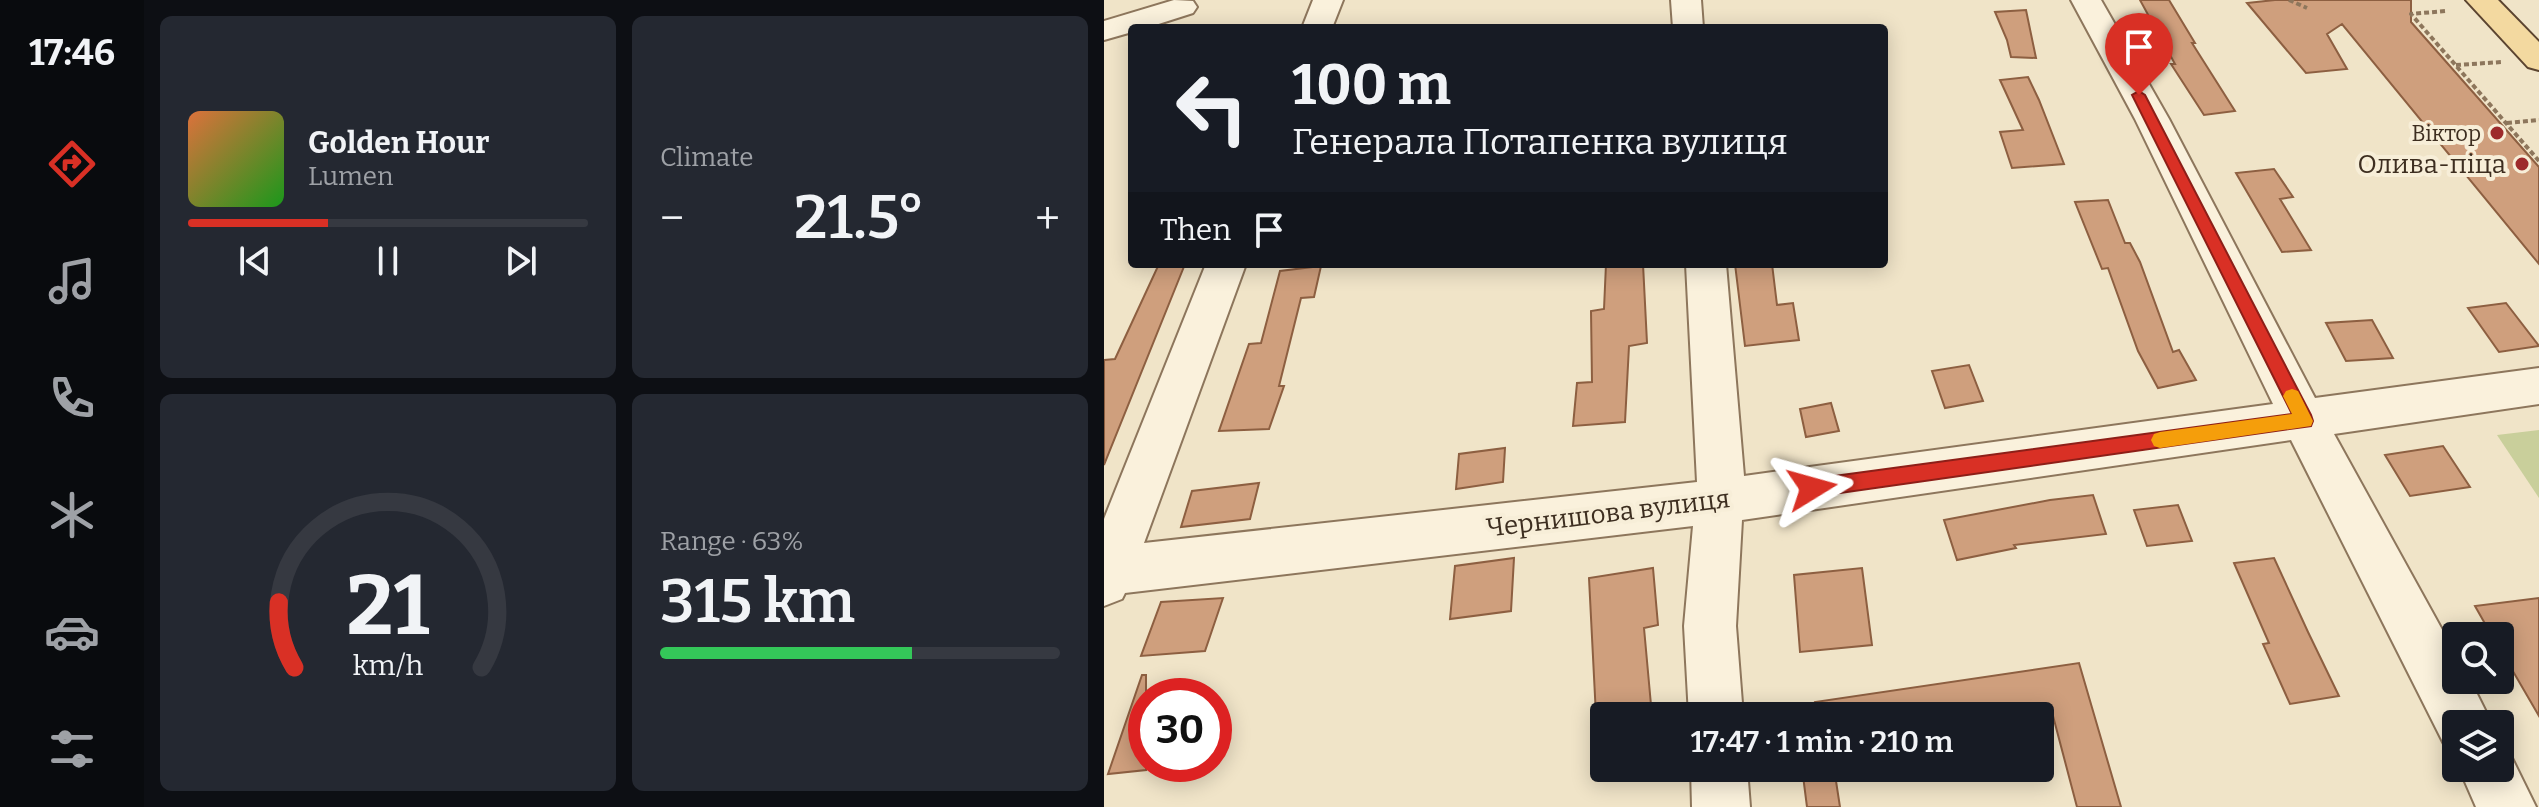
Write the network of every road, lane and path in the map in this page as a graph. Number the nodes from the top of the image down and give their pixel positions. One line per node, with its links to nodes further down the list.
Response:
1 (1328, 0): 9 (street)
2 (1686, 0): 10 (street)
3 (2086, 0): 20 (street)
4 (2289, 0): 7 (path)
5 (2481, 0): 12 (main road)
6 (1182, 7): 11 (street)
7 (2307, 8)
8 (2445, 11): 13 (path)
9 (1319, 24)
10 (1688, 24)
11 (1104, 31)
12 (2538, 60): 13 (path)
13 (2455, 65): 15 (path)
14 (2539, 120): 15 (path)
15 (2506, 123): 16 (path)
16 (2539, 161)
17 (1224, 268): 22 (street)
18 (1706, 268): 21 (street)
19 (2539, 386): 20 (street, Чернишова вулиця)
20 (2304, 421): 21 (street, Чернишова вулиця); 24 (street)
21 (1720, 501): 22 (street, Чернишова вулиця); 23 (street)
22 (1105, 575)
23 (1715, 702)
24 (2457, 710)
25 (1720, 782): 27 (street)
26 (2494, 782): 28 (street)
27 (1721, 807)
28 (2507, 807)

